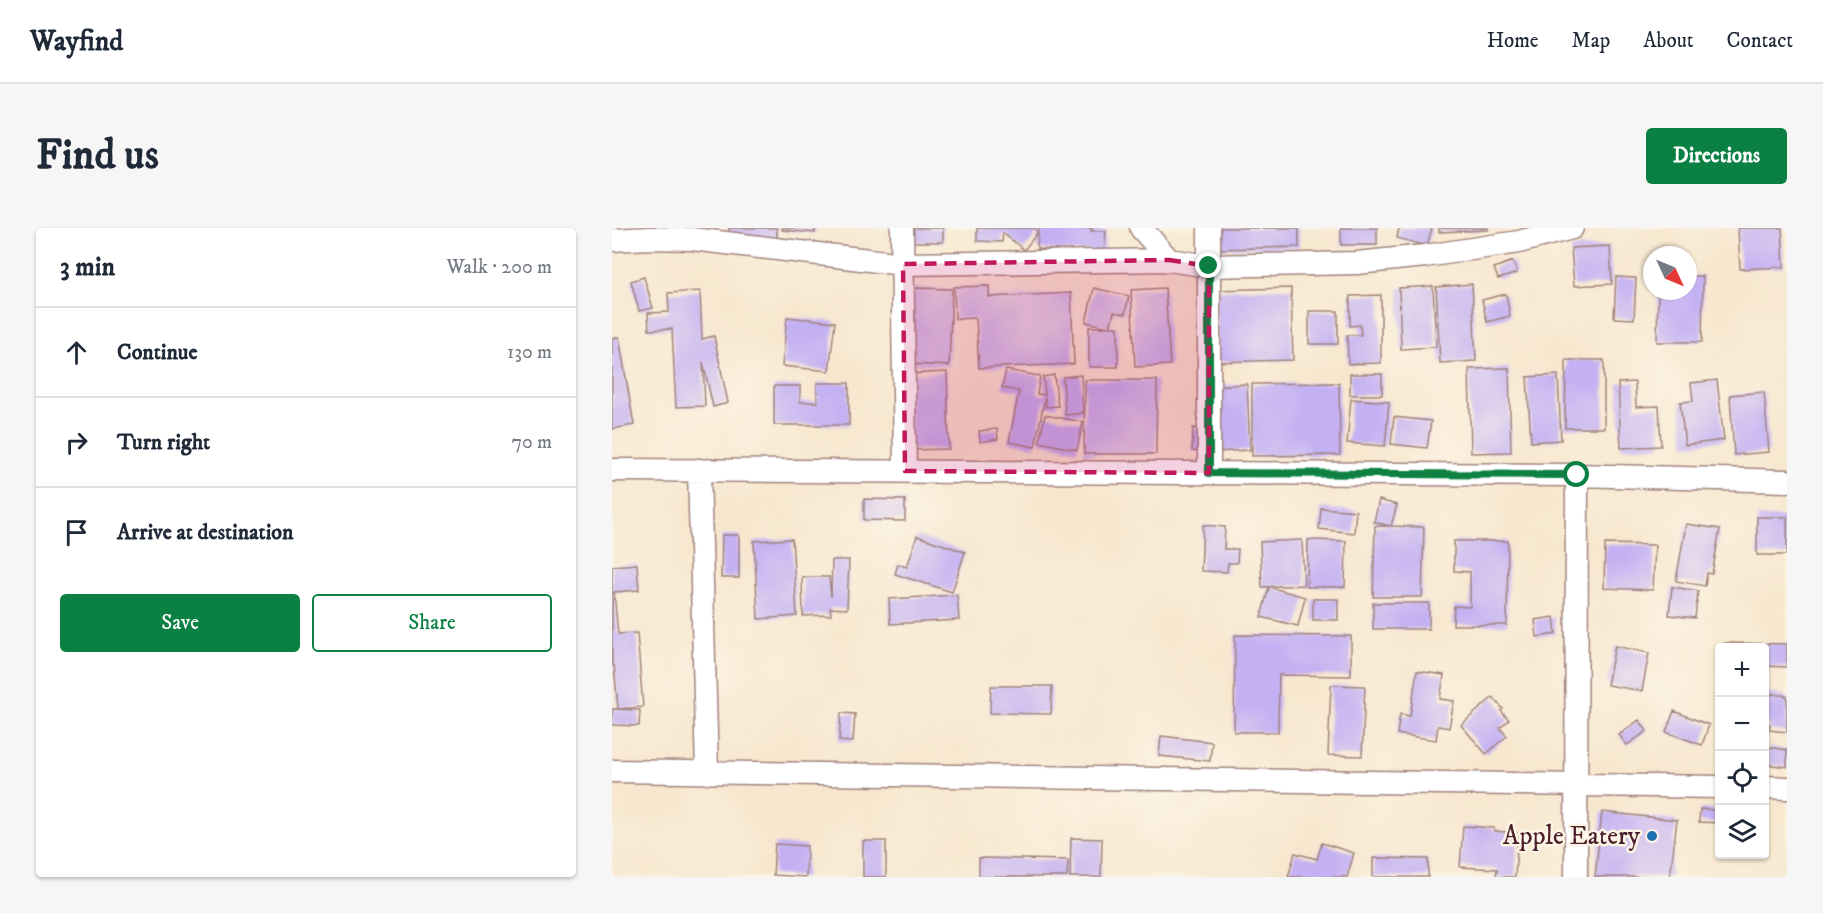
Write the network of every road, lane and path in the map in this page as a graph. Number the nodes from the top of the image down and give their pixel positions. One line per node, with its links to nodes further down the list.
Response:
1 (902, 228): 7 (street)
2 (1141, 228): 6 (street)
3 (1209, 228): 8 (street)
4 (1572, 228): 8 (street)
5 (612, 240): 7 (street)
6 (1170, 260): 7 (street); 8 (street)
7 (903, 264): 11 (street)
8 (1209, 266): 12 (street)
9 (612, 470): 10 (street)
10 (699, 470): 11 (street); 16 (street)
11 (905, 471): 12 (street)
12 (1209, 473): 13 (street)
13 (1577, 475): 14 (street); 17 (street)
14 (1787, 482)
15 (612, 771): 16 (street)
16 (707, 772): 17 (street)
17 (1576, 785): 18 (street); 21 (street)
18 (1715, 787)
19 (1769, 787): 20 (street)
20 (1787, 788)
21 (1576, 877)

